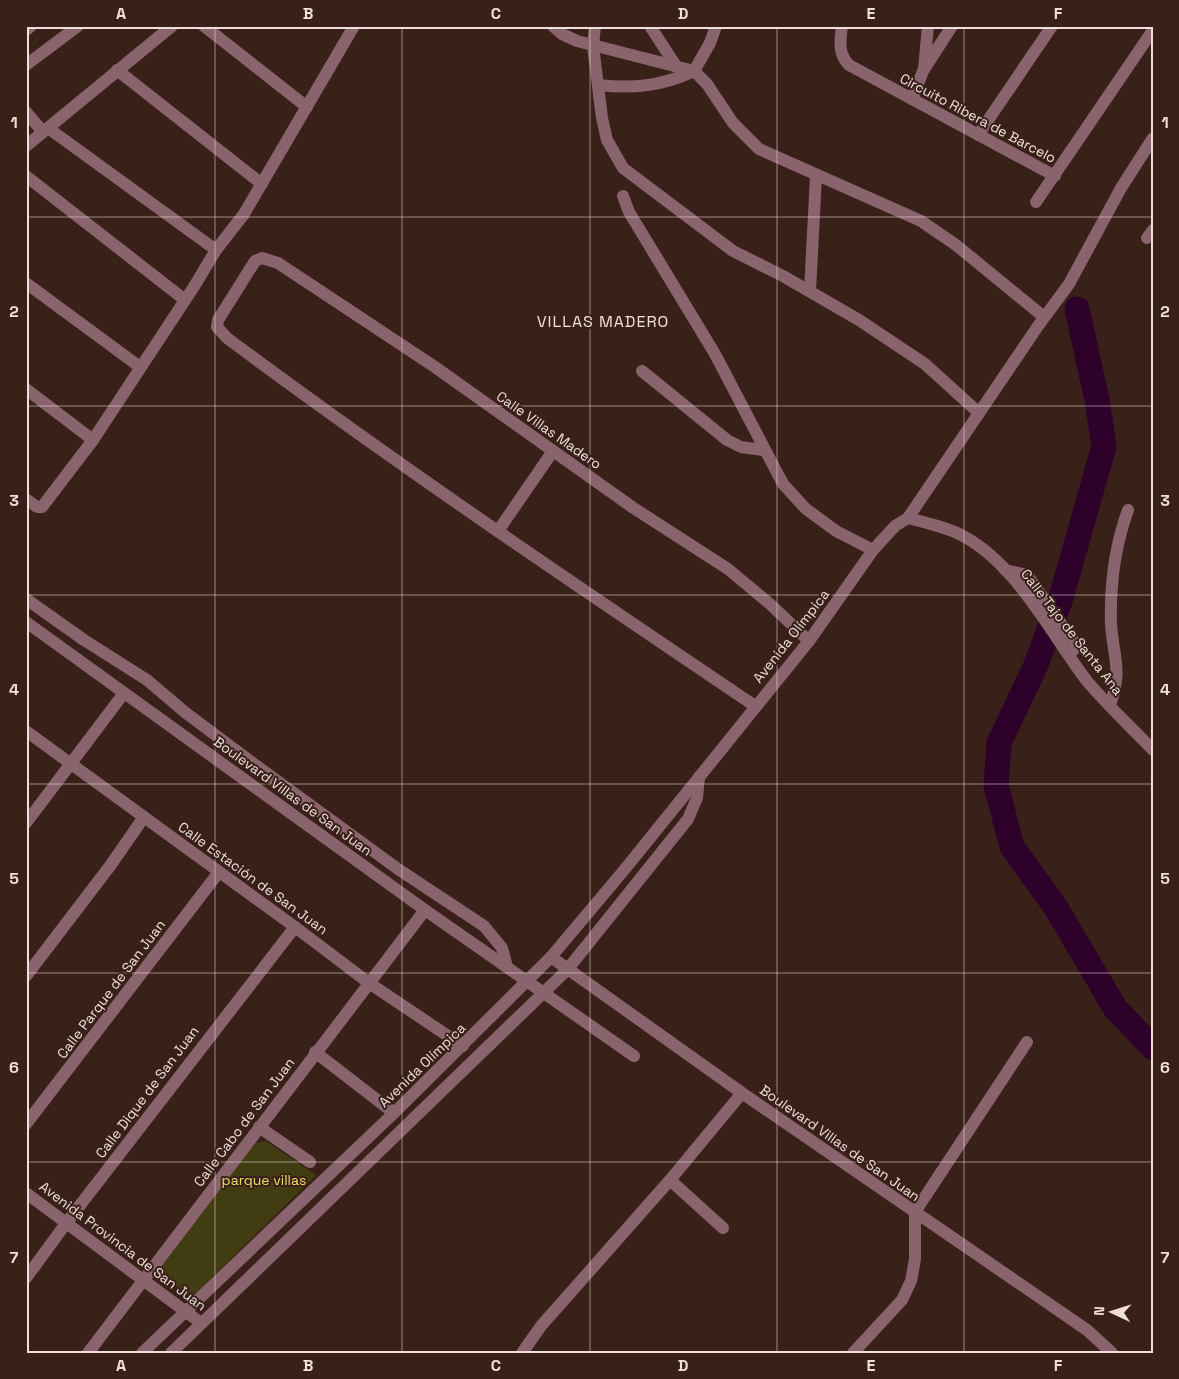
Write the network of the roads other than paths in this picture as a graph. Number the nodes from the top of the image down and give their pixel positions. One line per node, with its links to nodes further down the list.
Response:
1 (31, 26): 14 (street)
2 (78, 26): 17 (street)
3 (172, 26): 19 (street)
4 (204, 26): 24 (street)
5 (354, 26): 24 (street)
6 (553, 26): 16 (street)
7 (594, 26): 16 (street)
8 (650, 26): 18 (street)
9 (716, 26): 20 (street)
10 (842, 26): 23 (street, Circuito Ribera de Barcelo)
11 (928, 26): 21 (street)
12 (952, 26): 21 (street)
13 (1052, 26): 27 (street)
14 (26, 30)
15 (1153, 30): 32 (street, Circuito Ribera de Barcelo)
16 (593, 46): 18 (street); 22 (street)
17 (26, 65)
18 (676, 66): 20 (street)
19 (117, 70): 26 (street); 33 (street)
20 (694, 71): 22 (street); 31 (street)
21 (923, 71): 23 (street)
22 (598, 85): 38 (street)
23 (912, 99): 27 (street, Circuito Ribera de Barcelo)
24 (307, 107): 33 (street)
25 (26, 112): 26 (street)
26 (46, 130): 29 (street); 36 (street)
27 (978, 135): 32 (street, Circuito Ribera de Barcelo)
28 (1153, 138): 40 (street, Avenida Olímpica)
29 (26, 146)
30 (26, 176): 39 (street)
31 (816, 176): 38 (street); 40 (street)
32 (1055, 176): 35 (street)
33 (262, 184): 36 (street)
34 (622, 196): 46 (street)
35 (1036, 202)
36 (216, 250): 39 (street)
37 (26, 283): 41 (street)
38 (810, 292): 44 (street)
39 (185, 300): 41 (street)
40 (1044, 318): 44 (street, Avenida Olímpica)
41 (140, 367): 45 (street)
42 (642, 371): 46 (street)
43 (26, 389): 45 (street)
44 (978, 413): 50 (street, Avenida Olímpica)
45 (93, 440): 48 (street)
46 (763, 450): 52 (street)
47 (553, 452): 51 (street); 51 (street, Calle Villas Madero); 56 (street, Calle Villas Madero)
48 (26, 499)
49 (1128, 510): 59 (street)
50 (908, 518): 52 (street, Avenida Olímpica); 53 (street, Calle Tajo de Santa Ana)
51 (498, 531): 60 (street)
52 (873, 550): 56 (street, Avenida Olímpica)
53 (1005, 570): 57 (street, Calle Tajo de Santa Ana); 57 (street)
54 (26, 599): 71 (street)
55 (26, 622): 58 (street, Boulevard Villas de San Juan)
56 (809, 641): 60 (street, Avenida Olímpica)
57 (1073, 650): 59 (street, Calle Tajo de Santa Ana)
58 (124, 693): 63 (street); 68 (street, Boulevard Villas de San Juan)
59 (1110, 705): 62 (street, Calle Tajo de Santa Ana)
60 (755, 706): 64 (street, Avenida Olímpica)
61 (26, 731): 63 (street, Calle Estación de San Juan)
62 (1153, 750)
63 (71, 764): 65 (street, Calle Estación de San Juan); 66 (street)
64 (699, 777): 70 (street, Avenida Olímpica); 72 (street)
65 (144, 818): 67 (street, Calle Estación de San Juan); 73 (street)
66 (26, 823)
67 (219, 872): 69 (street, Calle Estación de San Juan); 83 (street, Calle Parque de San Juan)
68 (425, 910): 71 (street, Boulevard Villas de San Juan); 75 (street, Calle Cabo de San Juan)
69 (295, 927): 75 (street, Calle Estación de San Juan); 89 (street, Calle Dique de San Juan)
70 (551, 957): 72 (street, Boulevard Villas de San Juan); 74 (street, Avenida Olímpica)
71 (507, 967): 74 (street, Boulevard Villas de San Juan)
72 (567, 970): 76 (street); 81 (street, Boulevard Villas de San Juan)
73 (26, 976)
74 (527, 982): 76 (street, Boulevard Villas de San Juan); 78 (street, Avenida Olímpica)
75 (369, 983): 78 (street, Calle Estación de San Juan); 79 (street, Calle Cabo de San Juan)
76 (543, 993): 80 (street, Boulevard Villas de San Juan); 94 (street)
77 (1027, 1042): 88 (street)
78 (463, 1046): 82 (street, Avenida Olímpica)
79 (315, 1052): 82 (street); 84 (street, Calle Cabo de San Juan)
80 (634, 1056)
81 (742, 1093): 86 (street); 88 (street, Boulevard Villas de San Juan)
82 (394, 1113): 93 (street, Avenida Olímpica)
83 (26, 1124)
84 (259, 1127): 85 (street); 92 (street, Calle Cabo de San Juan)
85 (310, 1162)
86 (670, 1180): 90 (street); 98 (street)
87 (26, 1193): 89 (street, Avenida Provincia de San Juan)
88 (915, 1212): 99 (street); 100 (street, Boulevard Villas de San Juan)
89 (67, 1222): 91 (street, Calle Dique de San Juan); 92 (street, Avenida Provincia de San Juan)
90 (723, 1228)
91 (26, 1278)
92 (144, 1279): 93 (street, Avenida Provincia de San Juan); 95 (street, Calle Cabo de San Juan)
93 (186, 1310): 94 (street, Avenida Provincia de San Juan); 96 (street, Avenida Olímpica)
94 (201, 1323): 97 (street)
95 (88, 1353)
96 (142, 1353)
97 (171, 1353)
98 (522, 1353)
99 (853, 1353)
100 (1112, 1353)

